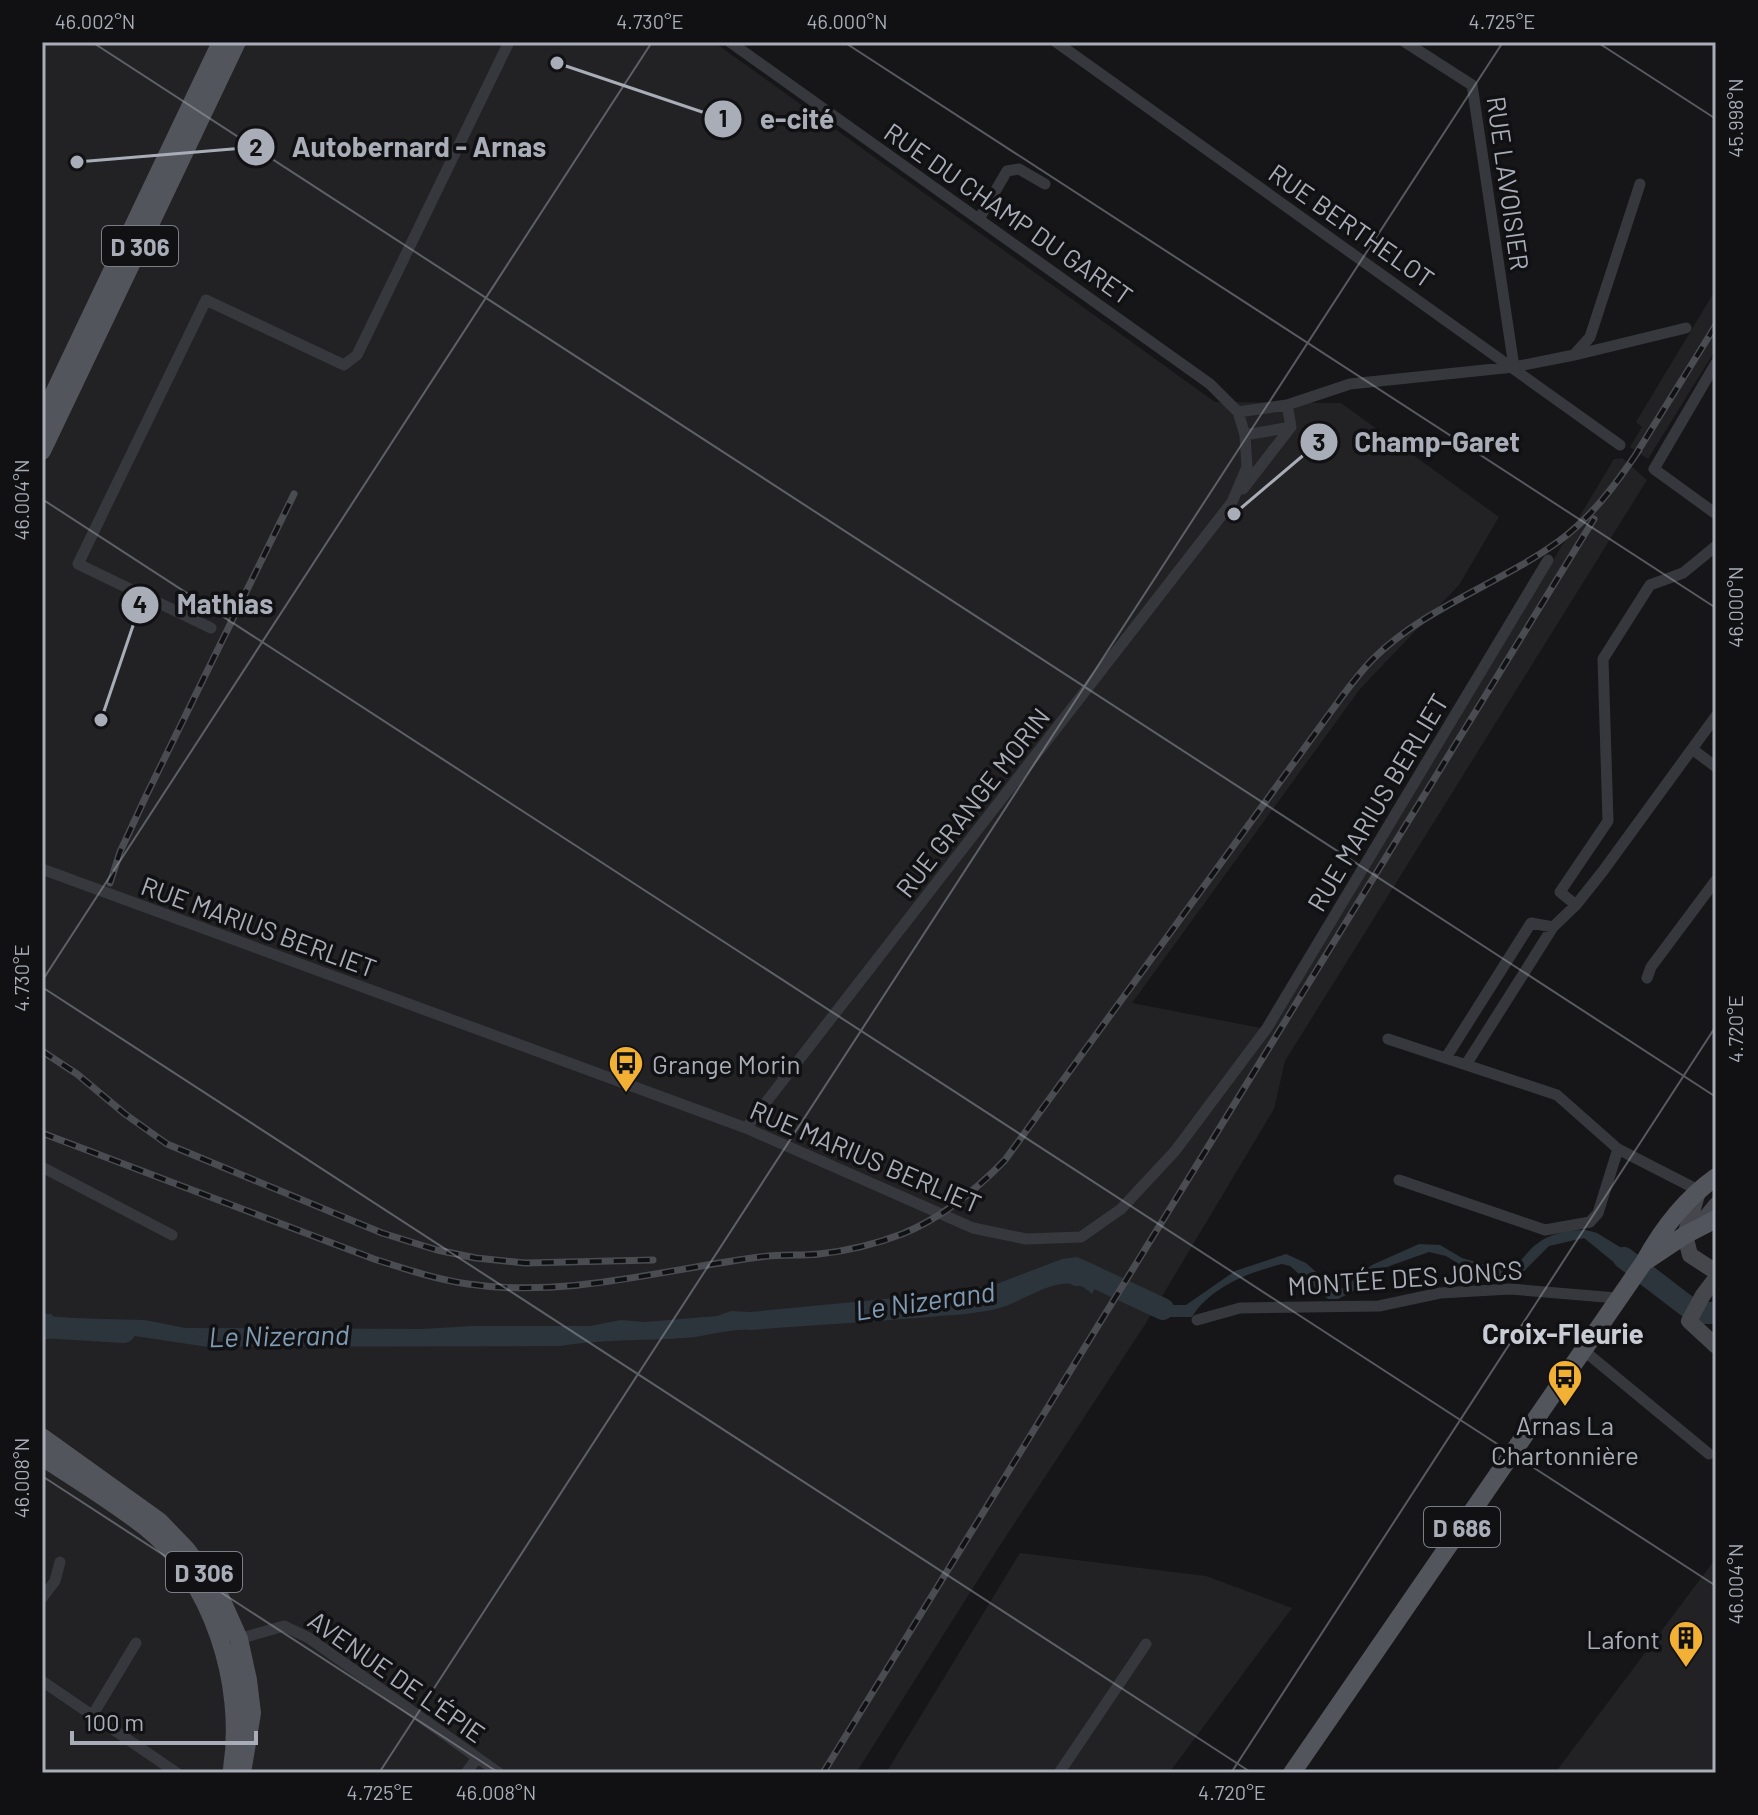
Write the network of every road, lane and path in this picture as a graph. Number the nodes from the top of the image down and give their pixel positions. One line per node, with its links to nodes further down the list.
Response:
1 (221, 42): 16 (main road, D 306)
2 (237, 42): 20 (main road, D 306)
3 (509, 42): 25 (street)
4 (730, 42): 9 (street, RUE DU CHAMP DU GARET)
5 (1056, 42): 13 (street, RUE BERTHELOT)
6 (1405, 42): 13 (street, RUE LAVOISIER)
7 (1045, 184): 9 (street)
8 (1640, 184): 11 (street)
9 (979, 219): 15 (street, RUE DU CHAMP DU GARET)
10 (1686, 328): 11 (street)
11 (1574, 355): 13 (street)
12 (1716, 363): 22 (street)
13 (1514, 367): 14 (street); 19 (street, RUE BERTHELOT)
14 (1287, 405): 15 (street); 17 (street)
15 (1238, 412): 18 (street, RUE DU CHAMP DU GARET)
16 (42, 418)
17 (1291, 427): 18 (street); 21 (street, RUE GRANGE MORIN)
18 (1245, 435): 21 (street, RUE GRANGE MORIN)
19 (1620, 445)
20 (42, 451)
21 (1232, 502): 37 (street, RUE GRANGE MORIN)
22 (1716, 514)
23 (1716, 546): 31 (street)
24 (1548, 560): 37 (street, RUE MARIUS BERLIET)
25 (211, 628)
26 (1716, 716): 27 (street)
27 (1692, 749): 28 (street); 31 (street)
28 (1716, 767)
29 (42, 869): 37 (street, RUE MARIUS BERLIET)
30 (1716, 880): 33 (street)
31 (1576, 905): 32 (street)
32 (1553, 927): 35 (street); 36 (street)
33 (1647, 978)
34 (1388, 1039): 35 (street)
35 (1447, 1056): 36 (street)
36 (1467, 1063): 38 (street)
37 (746, 1128)
38 (1618, 1149): 41 (street); 42 (street)
39 (42, 1167): 46 (street)
40 (1716, 1176): 42 (main road, D 686)
41 (1399, 1180)
42 (1698, 1190): 45 (street); 47 (main road, D 686)
43 (1716, 1205): 45 (street, D 686)
44 (1716, 1219): 45 (main road)
45 (1691, 1232): 47 (main road, D 686); 48 (street)
46 (172, 1235)
47 (1644, 1262): 49 (main road, D 686)
48 (1716, 1275): 51 (street)
49 (1617, 1298): 50 (street, MONTÉE DES JONCS); 52 (main road, D 686)
50 (1197, 1320)
51 (1716, 1346)
52 (1582, 1349): 54 (street); 70 (main road, D 686)
53 (42, 1437): 58 (main road, D 306)
54 (1709, 1454)
55 (42, 1457): 58 (main road, D 306)
56 (60, 1562): 57 (street)
57 (42, 1598)
58 (230, 1642): 63 (street, AVENUE DE L'ÉPIE); 65 (main road, D 306); 66 (main road, D 306)
59 (136, 1643): 62 (street)
60 (1146, 1644): 69 (street)
61 (42, 1681): 62 (street)
62 (92, 1716): 64 (street)
63 (477, 1758): 67 (street); 68 (street, AVENUE DE L'ÉPIE)
64 (177, 1773)
65 (231, 1773)
66 (242, 1773)
67 (466, 1773)
68 (499, 1773)
69 (1059, 1773)
70 (1292, 1773)

